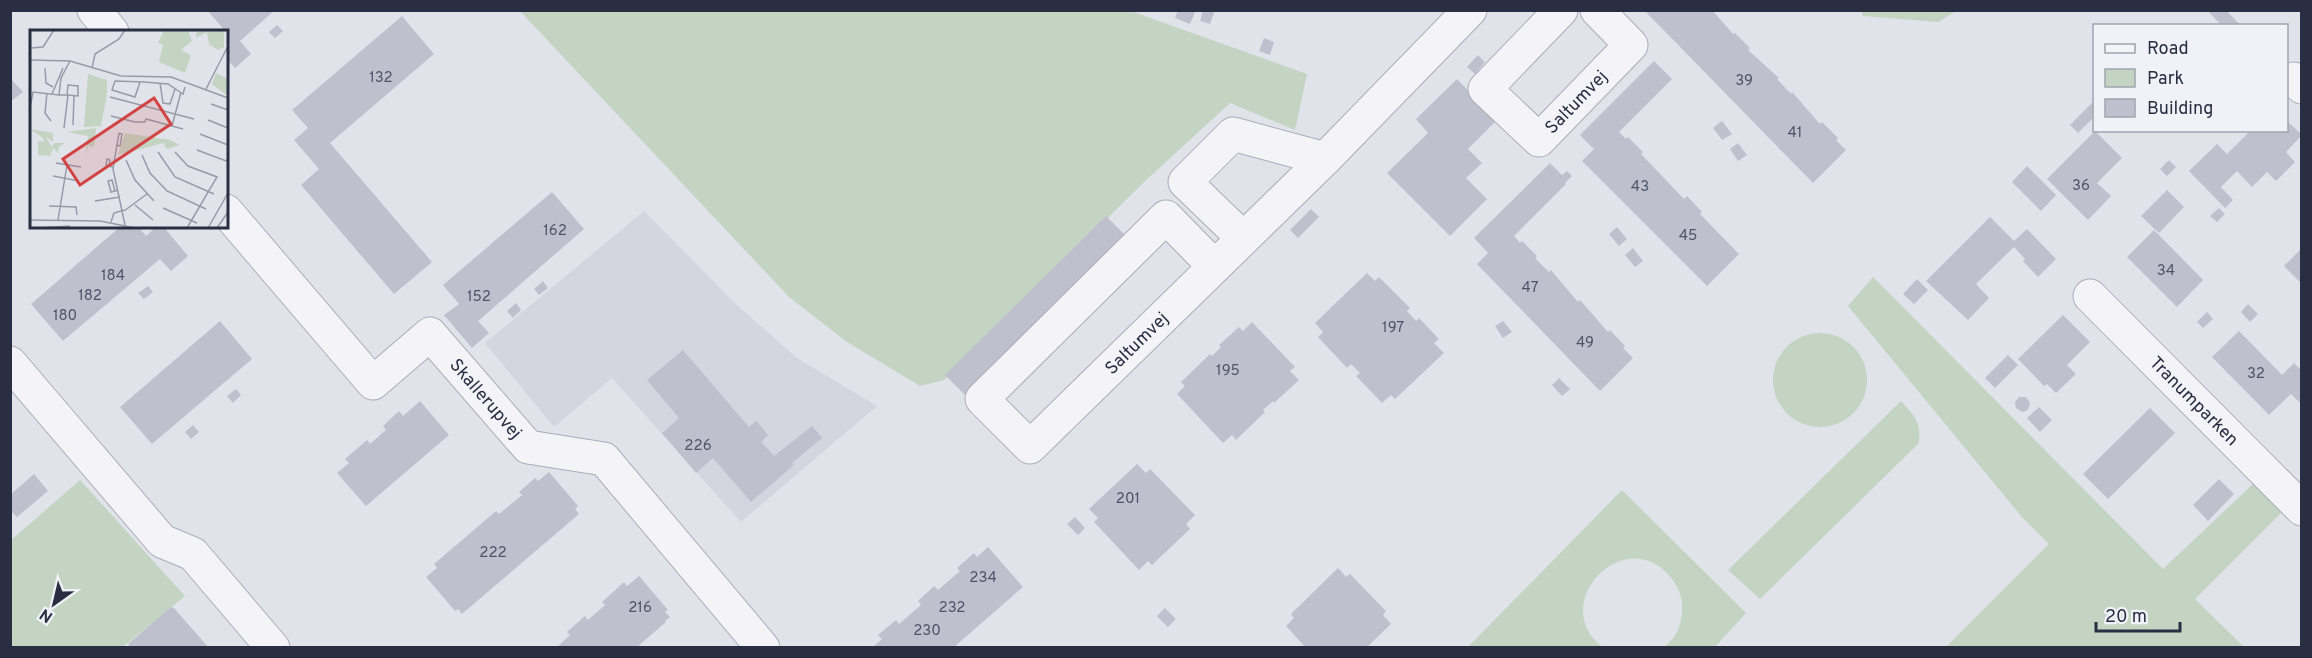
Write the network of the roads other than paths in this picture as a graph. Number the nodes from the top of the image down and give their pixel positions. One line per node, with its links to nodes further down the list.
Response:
1 (94, 10): 5 (street)
2 (1470, 10): 6 (street, Saltumvej)
3 (1561, 10): 4 (street, Saltumvej)
4 (1597, 10)
5 (110, 30)
6 (1325, 159): 8 (street, Saltumvej); 8 (street)
7 (228, 213): 14 (street, Skallerupvej)
8 (1243, 238): 9 (street, Saltumvej)
9 (1214, 266): 9 (street, Saltumvej)
10 (2090, 296): 12 (street, Tranumparken)
11 (10, 363): 13 (street)
12 (2301, 507)
13 (273, 648)
14 (762, 648)

